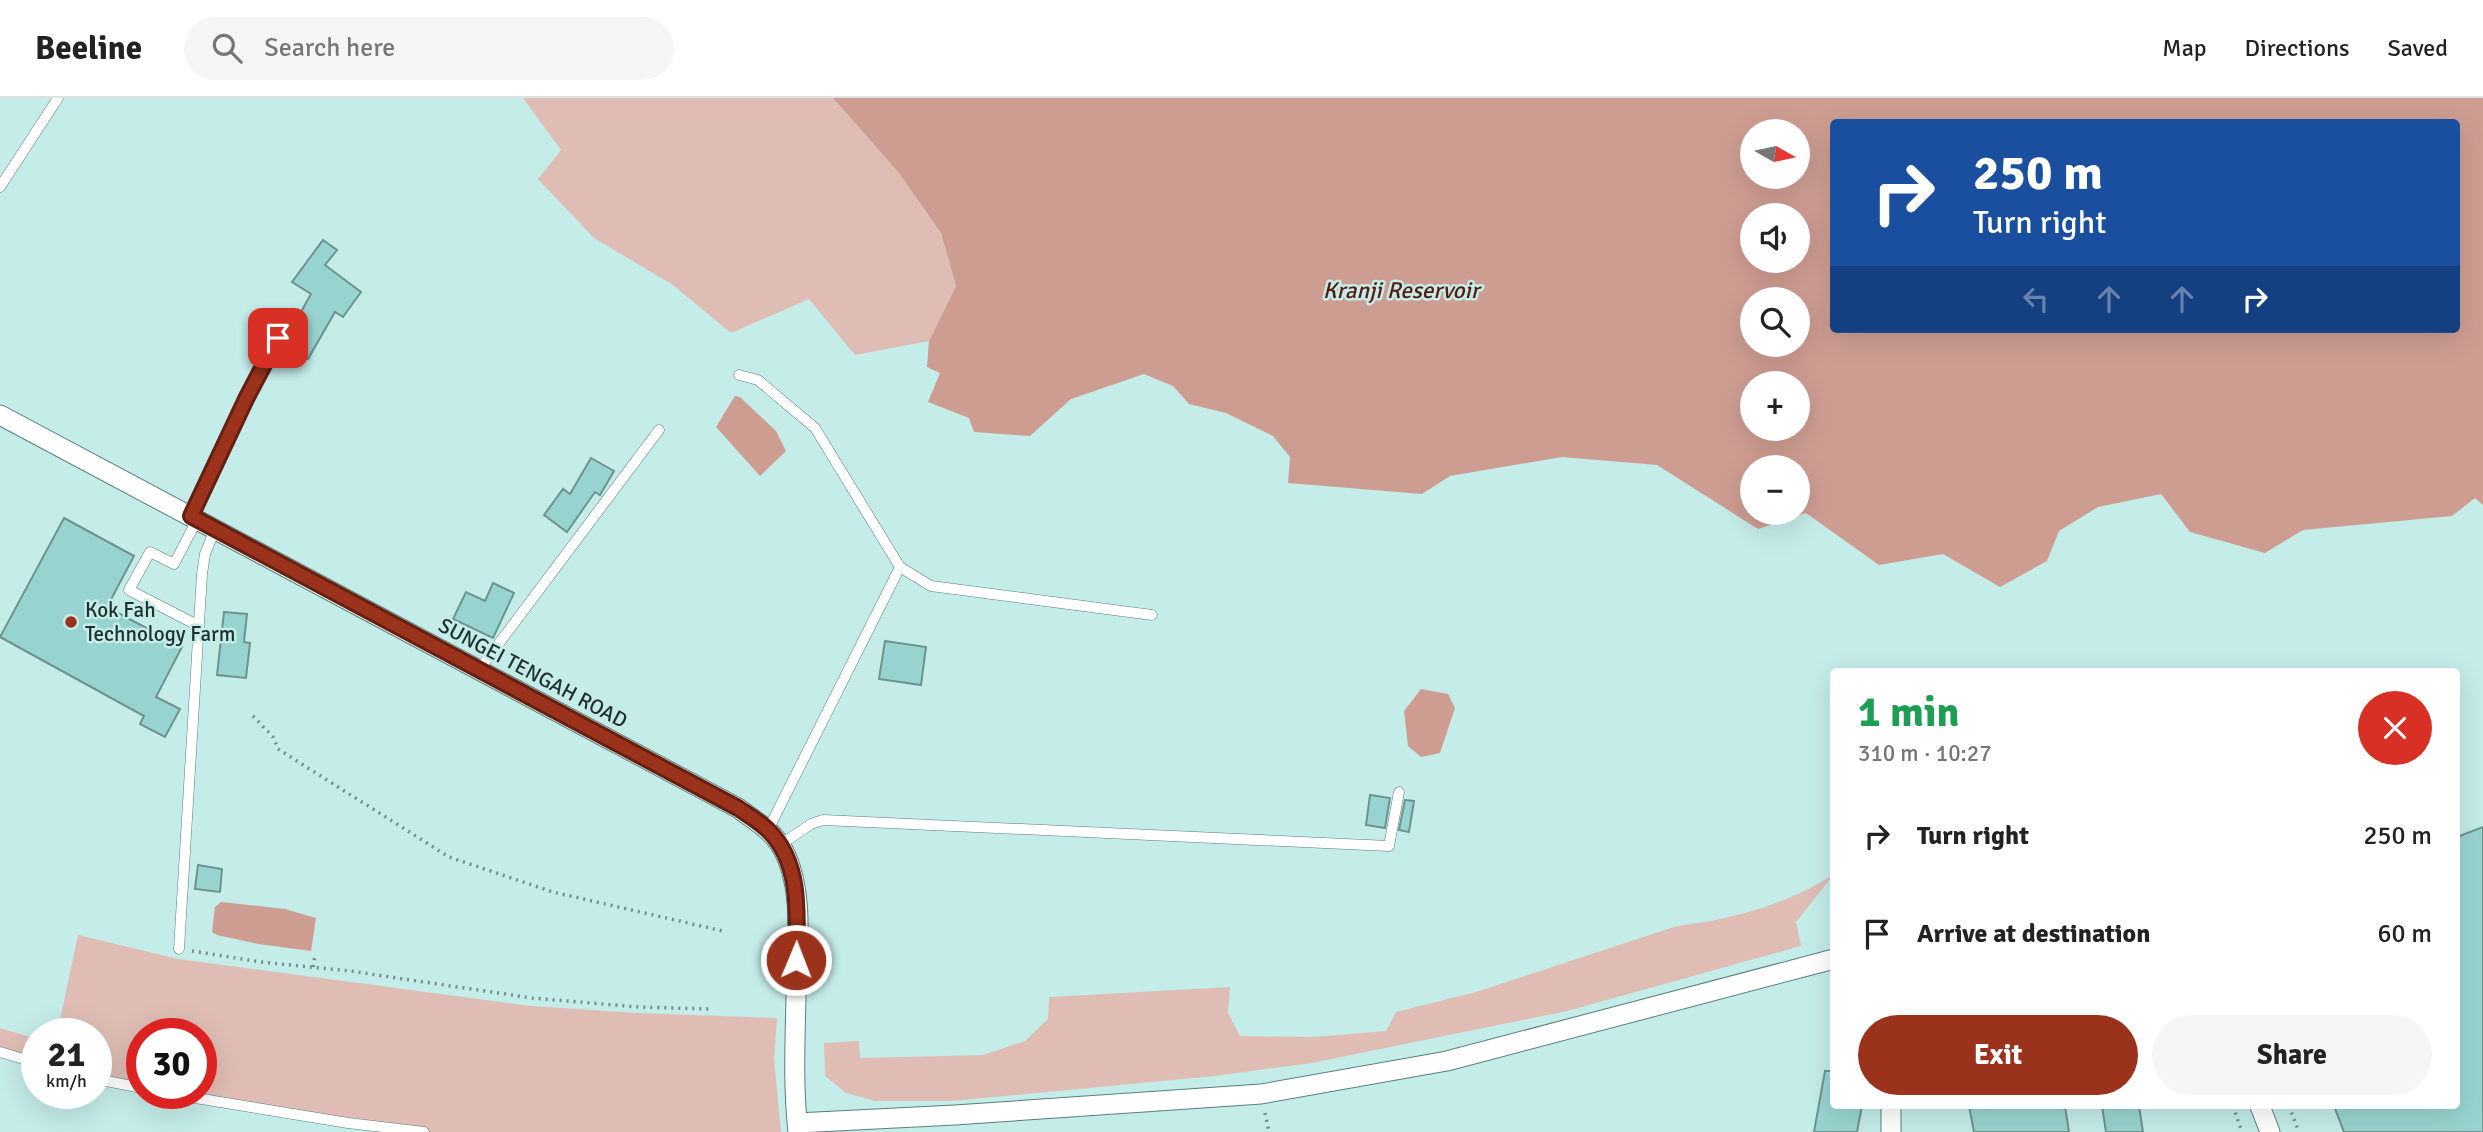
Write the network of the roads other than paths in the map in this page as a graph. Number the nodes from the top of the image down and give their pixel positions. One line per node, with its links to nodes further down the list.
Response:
1 (58, 98): 2 (lane)
2 (0, 187)
3 (289, 317): 7 (lane)
4 (738, 375): 9 (lane)
5 (0, 415): 7 (street, SUNGEI TENGAH ROAD)
6 (659, 430): 12 (lane)
7 (194, 518): 8 (street, SUNGEI TENGAH ROAD); 11 (lane)
8 (215, 529): 11 (lane); 12 (street, SUNGEI TENGAH ROAD)
9 (900, 567): 10 (lane); 14 (lane)
10 (1152, 615)
11 (199, 626): 15 (lane)
12 (479, 670): 14 (street, SUNGEI TENGAH ROAD)
13 (1399, 792): 14 (lane)
14 (774, 838): 22 (street)
15 (179, 949)
16 (1830, 960): 22 (street)
17 (0, 1052): 18 (lane)
18 (21, 1058)
19 (217, 1101): 23 (lane)
20 (1891, 1109): 24 (street)
21 (2261, 1109): 25 (street)
22 (798, 1128)
23 (424, 1132)
24 (1891, 1132)
25 (2270, 1132)

